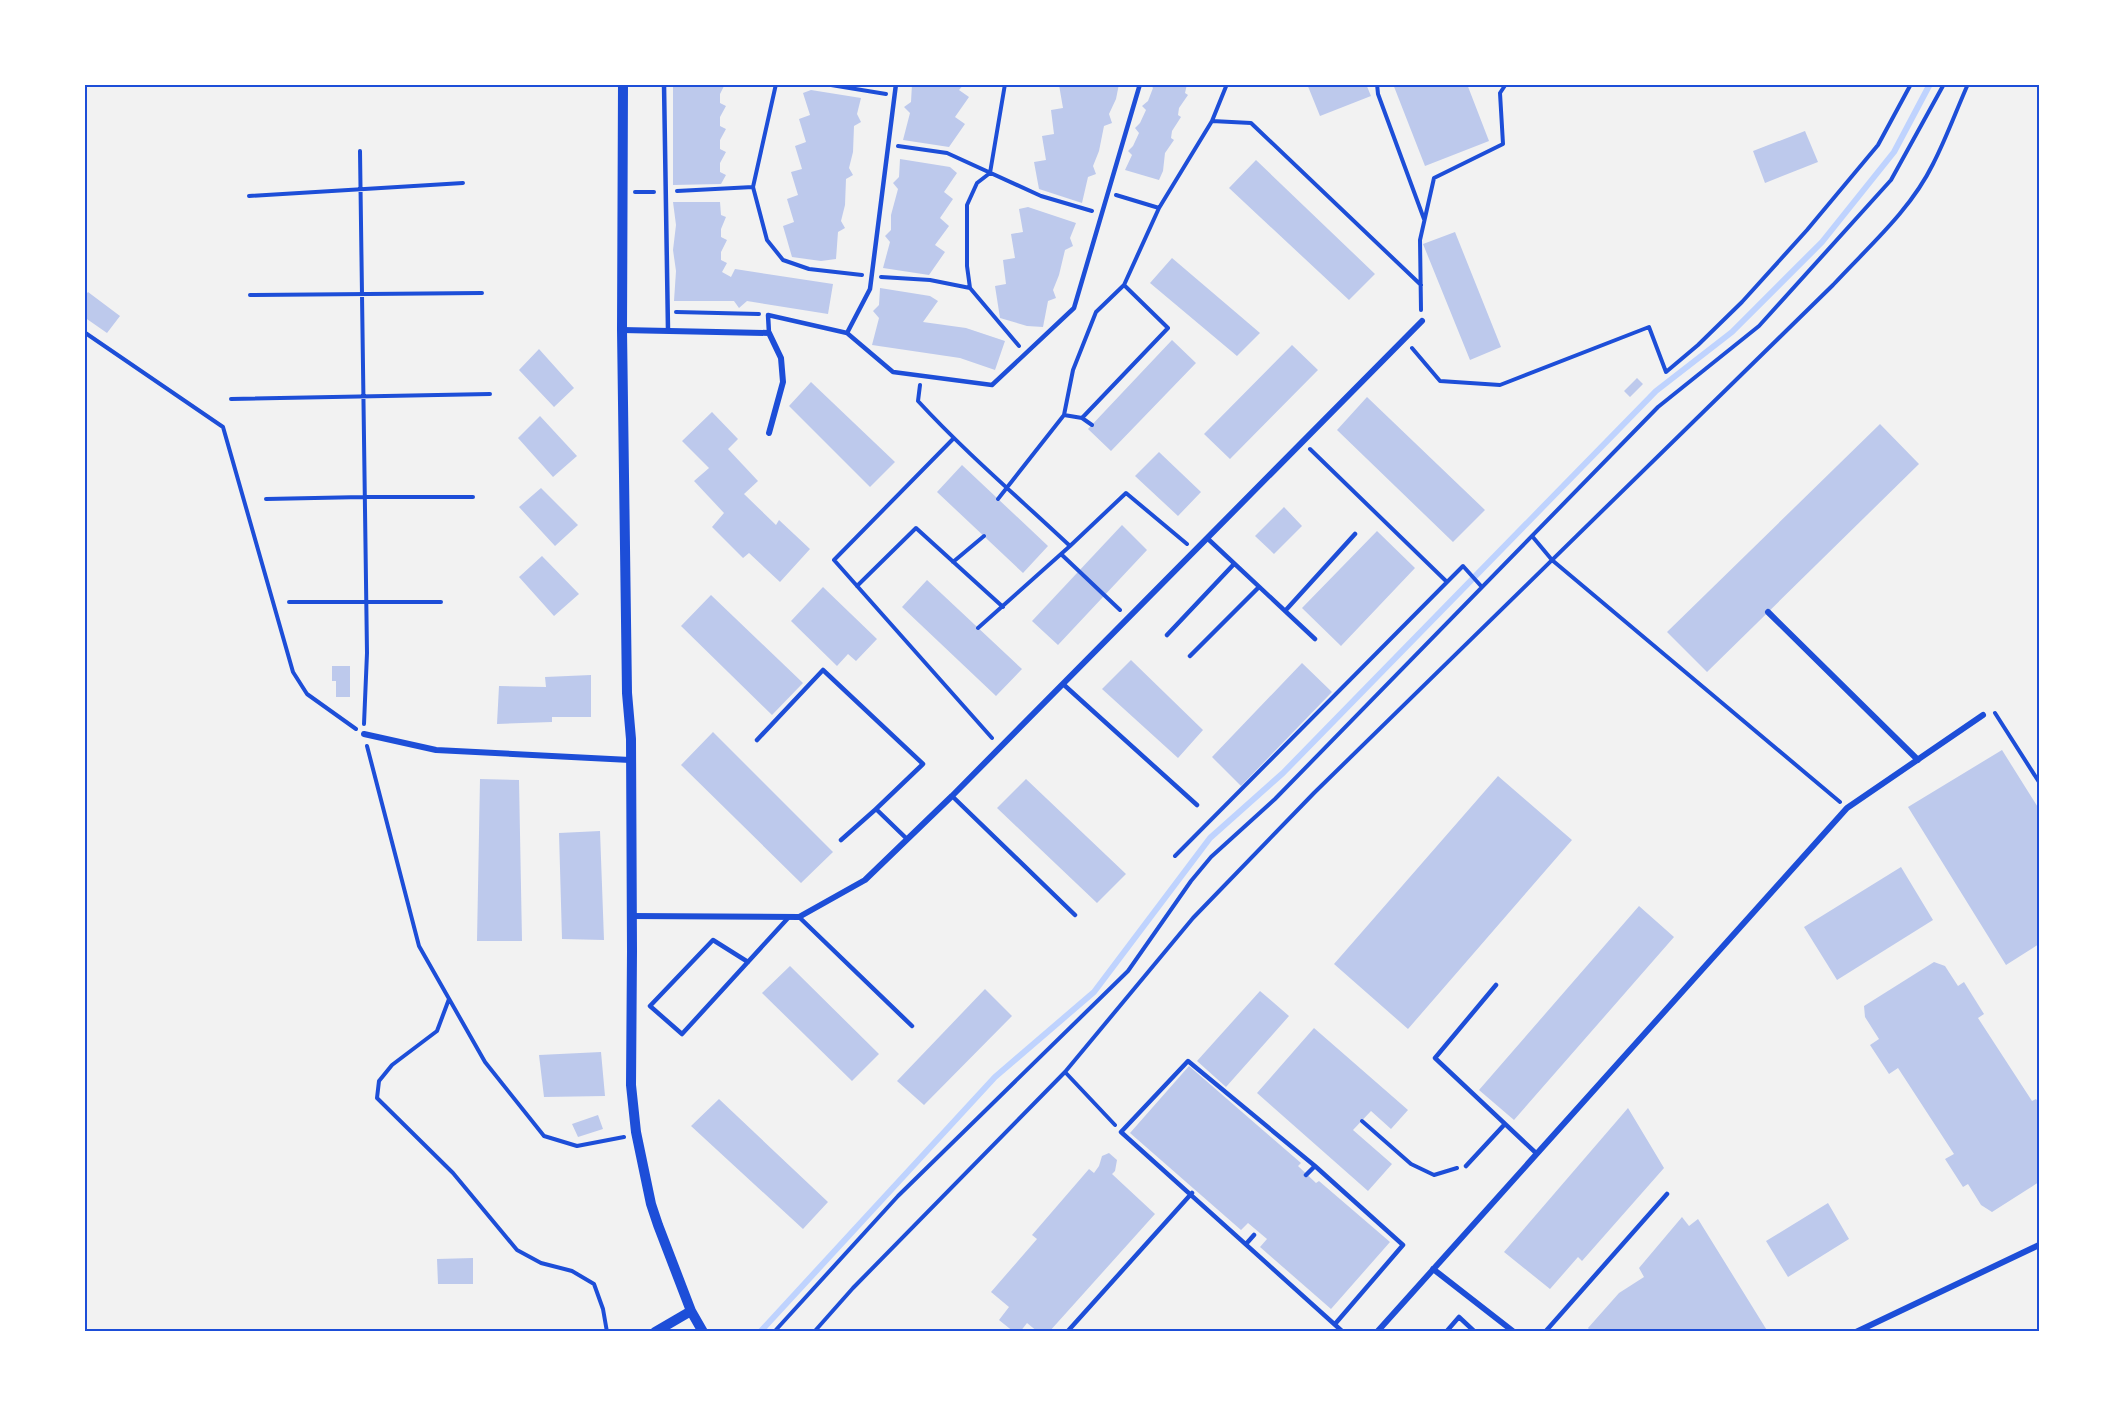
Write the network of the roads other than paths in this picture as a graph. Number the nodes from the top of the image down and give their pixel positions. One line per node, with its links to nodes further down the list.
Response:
1 (623, 84): 6 (street)
2 (664, 84): 7 (lane)
3 (896, 84): 9 (lane)
4 (1140, 84): 9 (lane)
5 (1422, 321): 12 (street)
6 (622, 330): 7 (street); 24 (street)
7 (668, 330): 8 (street)
8 (770, 333): 9 (lane); 10 (street)
9 (847, 333)
10 (769, 433)
11 (1355, 534): 15 (lane)
12 (1206, 538): 13 (lane); 20 (street)
13 (1234, 564): 14 (lane); 17 (lane)
14 (1259, 586): 15 (lane); 19 (lane)
15 (1285, 611): 18 (lane)
16 (1768, 612): 25 (street)
17 (1167, 635)
18 (1315, 639)
19 (1190, 656)
20 (1063, 684): 26 (street); 27 (lane)
21 (1983, 715): 25 (street)
22 (364, 734): 24 (street)
23 (757, 740): 28 (lane)
24 (630, 760): 32 (street)
25 (1918, 760): 39 (street)
26 (952, 796): 29 (street); 31 (lane)
27 (1197, 805)
28 (876, 809): 29 (lane); 30 (lane)
29 (907, 839): 34 (street)
30 (841, 840)
31 (1075, 915)
32 (631, 916): 33 (street); 49 (street)
33 (789, 917): 34 (street); 35 (lane)
34 (799, 917): 37 (lane)
35 (748, 962): 35 (lane)
36 (1496, 985): 38 (lane)
37 (912, 1026)
38 (1504, 1125): 39 (lane); 41 (lane)
39 (1537, 1154): 48 (street)
40 (1315, 1166): 42 (lane); 43 (lane); 50 (lane)
41 (1466, 1166)
42 (1306, 1175)
43 (1192, 1193): 46 (lane); 53 (lane)
44 (1667, 1194): 59 (lane)
45 (1254, 1235): 46 (lane)
46 (1246, 1244): 50 (lane)
47 (2039, 1245): 60 (street)
48 (1433, 1269): 55 (street); 58 (street)
49 (691, 1311): 51 (street); 52 (street)
50 (1335, 1324): 54 (lane)
51 (655, 1332)
52 (703, 1332)
53 (1067, 1332)
54 (1343, 1332)
55 (1377, 1332)
56 (1446, 1332): 57 (lane)
57 (1476, 1332)
58 (1514, 1332)
59 (1545, 1332)
60 (1856, 1332)

